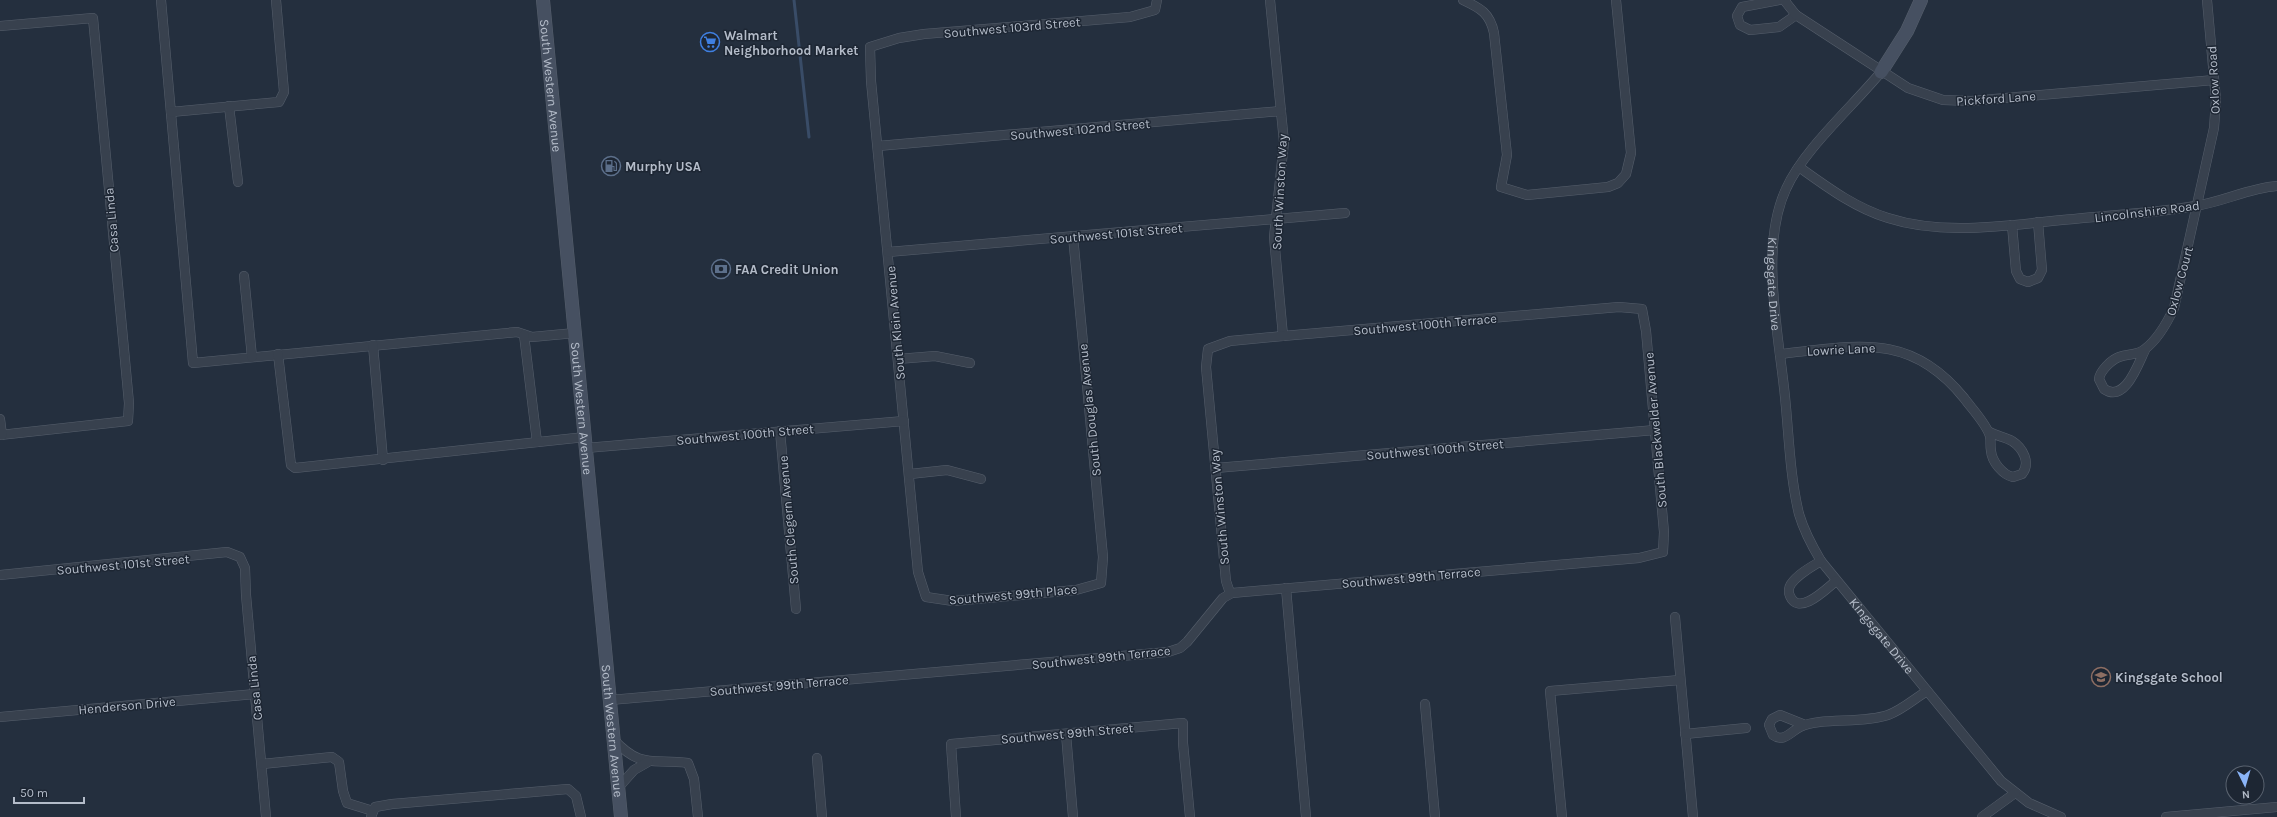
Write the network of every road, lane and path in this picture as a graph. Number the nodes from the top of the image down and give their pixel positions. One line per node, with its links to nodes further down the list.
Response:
1 (161, 0): 19 (street)
2 (276, 0): 17 (street)
3 (544, 0): 33 (main road, South Western Avenue)
4 (1157, 0): 14 (street, Southwest 103rd Street)
5 (1270, 0): 18 (street, South Winston Way)
6 (1463, 0): 7 (street)
7 (1616, 0)
8 (1780, 0): 12 (street)
9 (1784, 0): 12 (street, Pickford Lane)
10 (1921, 0): 15 (main road, Kingsgate Drive)
11 (2207, 0): 16 (street, Oxlow Road)
12 (1796, 15): 15 (street, Pickford Lane)
13 (0, 26): 49 (street, Casa Linda)
14 (870, 47): 20 (street, South Klein Avenue)
15 (1881, 72): 16 (street, Pickford Lane); 21 (street, Kingsgate Drive)
16 (2214, 80): 24 (street, Oxlow Road)
17 (229, 106): 19 (street); 22 (street)
18 (1281, 111): 20 (street, Southwest 102nd Street); 26 (street, South Winston Way)
19 (171, 112): 41 (street)
20 (878, 146): 30 (street, South Klein Avenue)
21 (1799, 167): 28 (street, Lincolnshire Road); 40 (street, Kingsgate Drive)
22 (238, 182)
23 (2277, 186): 24 (street, Lincolnshire Road)
24 (2197, 206): 27 (street, Lincolnshire Road); 37 (street, Oxlow Court)
25 (1345, 213): 26 (street, Southwest 101st Street)
26 (1275, 219): 29 (street, Southwest 101st Street); 35 (street, South Winston Way)
27 (2038, 222): 28 (street, Lincolnshire Road); 28 (street)
28 (2012, 225)
29 (1073, 236): 30 (street, Southwest 101st Street); 61 (street, South Douglas Avenue)
30 (888, 252): 42 (street, South Klein Avenue)
31 (244, 276): 41 (street)
32 (1642, 309): 35 (street, Southwest 100th Terrace); 46 (street, South Blackwelder Avenue)
33 (575, 333): 34 (street); 51 (main road, South Western Avenue)
34 (524, 335): 36 (street); 50 (street)
35 (1283, 336): 38 (street, Southwest 100th Terrace)
36 (373, 345): 39 (street); 52 (street)
37 (2146, 348): 37 (street, Oxlow Court)
38 (1208, 349): 53 (street, South Winston Way)
39 (278, 354): 41 (street); 52 (street, Southwest 100th Street)
40 (1780, 354): 48 (street, Lowrie Lane); 58 (street, Kingsgate Drive)
41 (252, 357)
42 (898, 359): 43 (street); 45 (street, South Klein Avenue)
43 (970, 363)
44 (0, 419): 49 (street)
45 (904, 421): 47 (street, Southwest 100th Street); 54 (street, South Klein Avenue)
46 (1655, 430): 53 (street, Southwest 100th Street); 56 (street, South Blackwelder Avenue)
47 (780, 431): 51 (street, Southwest 100th Street); 65 (street, South Clegern Avenue)
48 (1988, 431): 48 (street, Lowrie Lane)
49 (1, 435)
50 (537, 442): 51 (street, Southwest 100th Street); 52 (street, Southwest 100th Street)
51 (585, 442): 70 (main road, South Western Avenue)
52 (383, 460)
53 (1216, 468): 63 (street, South Winston Way)
54 (910, 474): 55 (street); 64 (street, South Klein Avenue)
55 (981, 479)
56 (1663, 552): 62 (street, Southwest 99th Terrace)
57 (242, 560): 59 (street, Southwest 101st Street); 69 (street, Casa Linda)
58 (1821, 561): 60 (street, Kingsgate Drive); 60 (street)
59 (0, 575)
60 (1836, 581): 68 (street, Kingsgate Drive)
61 (1101, 583): 64 (street, Southwest 99th Place)
62 (1286, 588): 63 (street, Southwest 99th Terrace); 94 (street)
63 (1230, 593): 70 (street, Southwest 99th Terrace)
64 (926, 597)
65 (796, 609)
66 (1675, 617): 67 (street)
67 (1680, 680): 76 (street); 96 (street)
68 (1927, 691): 73 (street); 82 (street, Kingsgate Drive)
69 (255, 694): 72 (street, Henderson Drive); 80 (street, Casa Linda)
70 (610, 700): 77 (main road, South Western Avenue)
71 (1425, 704): 95 (street)
72 (0, 717)
73 (1805, 725)
74 (1746, 728): 76 (street)
75 (1066, 734): 91 (street, Southwest 99th Street); 92 (street); 93 (street, Southwest 99th Street)
76 (1685, 734): 97 (street)
77 (614, 739): 79 (street); 81 (main road, South Western Avenue)
78 (818, 758): 90 (street)
79 (648, 762): 81 (street); 89 (street)
80 (262, 764): 84 (street); 86 (street, Casa Linda)
81 (618, 788): 88 (main road, South Western Avenue)
82 (2015, 794): 98 (street); 99 (street, Kingsgate Drive)
83 (2277, 807): 85 (street)
84 (372, 814): 87 (street)
85 (2235, 814): 100 (street)
86 (266, 817)
87 (581, 817)
88 (621, 817)
89 (698, 817)
90 (822, 817)
91 (956, 817)
92 (1073, 817)
93 (1190, 817)
94 (1306, 817)
95 (1435, 817)
96 (1562, 817)
97 (1693, 817)
98 (1982, 817)
99 (2061, 817)
100 (2166, 817)

